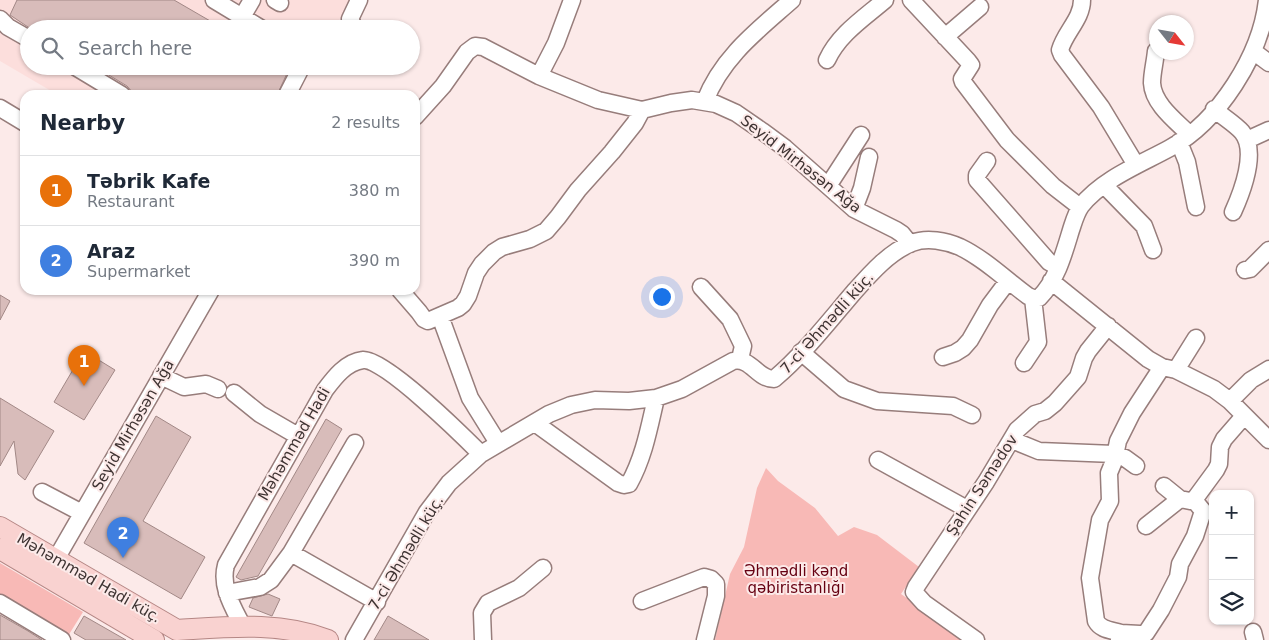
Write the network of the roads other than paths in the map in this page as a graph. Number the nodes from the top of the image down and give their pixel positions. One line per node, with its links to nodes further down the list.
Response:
1 (214, 0): 11 (street)
2 (252, 0): 11 (street)
3 (359, 0): 14 (street)
4 (572, 0): 23 (street)
5 (792, 0): 26 (street)
6 (885, 0): 18 (street)
7 (911, 0): 16 (street)
8 (1082, 0): 38 (street)
9 (1267, 0): 17 (street)
10 (980, 8): 16 (street)
11 (242, 17): 13 (street)
12 (0, 19): 15 (street)
13 (247, 20)
14 (350, 20)
15 (20, 34)
16 (946, 37): 41 (street)
17 (1253, 51): 20 (street); 29 (street)
18 (827, 60)
19 (1154, 60): 34 (street)
20 (1269, 63)
21 (89, 75): 24 (street)
22 (297, 75): 25 (street)
23 (539, 76): 28 (street, Seyid Mirhəsən Ağa); 30 (street, Seyid Mirhəsən Ağa)
24 (114, 90)
25 (290, 90)
26 (705, 101): 28 (street, Seyid Mirhəsən Ağa); 39 (street, Seyid Mirhəsən Ağa)
27 (0, 108): 31 (street)
28 (642, 110): 55 (street)
29 (1214, 110): 34 (street); 35 (street)
30 (420, 112)
31 (20, 120)
32 (1269, 130): 35 (street)
33 (861, 135): 39 (street)
34 (1184, 138): 38 (street); 42 (street)
35 (1247, 140): 44 (street)
36 (869, 157): 43 (street)
37 (986, 161): 49 (street)
38 (1136, 165): 40 (street)
39 (828, 186): 43 (street, Seyid Mirhəsən Ağa)
40 (1104, 186): 41 (street); 46 (street)
41 (1080, 207): 49 (street)
42 (1196, 208)
43 (854, 209): 45 (street, Seyid Mirhəsən Ağa)
44 (1233, 212)
45 (910, 244): 50 (street); 58 (street, 7-ci Əhmədli küç.)
46 (1153, 250)
47 (1269, 250): 48 (street)
48 (1245, 270)
49 (1055, 274): 54 (street); 56 (street)
50 (1008, 281): 54 (street); 59 (street)
51 (701, 287): 60 (street)
52 (208, 295): 64 (street, Seyid Mirhəsən Ağa)
53 (404, 295): 55 (street)
54 (1034, 298): 61 (street)
55 (440, 316): 74 (street)
56 (1108, 326): 63 (street); 71 (street, Şahin Səmədov)
57 (1196, 338): 63 (street)
58 (800, 352): 60 (street, 7-ci Əhmədli küç.); 67 (street)
59 (943, 357)
60 (740, 359): 65 (street, 7-ci Əhmədli küç.)
61 (1024, 363)
62 (1269, 368): 66 (street)
63 (1169, 369): 66 (street); 76 (street)
64 (161, 376): 70 (street); 83 (street, Seyid Mirhəsən Ağa)
65 (656, 398): 69 (street, 7-ci Əhmədli küç.); 69 (street)
66 (1230, 401): 68 (street)
67 (972, 415)
68 (1244, 416): 72 (street); 81 (street)
69 (535, 423): 74 (street, 7-ci Əhmədli küç.)
70 (298, 436): 75 (street, Məhəmməd Hadi); 90 (street, Məhəmməd Hadi)
71 (1012, 440): 76 (street); 82 (street, Şahin Səmədov)
72 (1269, 440)
73 (355, 443): 87 (street)
74 (498, 443): 75 (street, 7-ci Əhmədli küç.)
75 (482, 454): 92 (street, 7-ci Əhmədli küç.)
76 (1114, 454): 78 (street); 96 (street)
77 (878, 460): 82 (street)
78 (1136, 466)
79 (1164, 486): 81 (street)
80 (42, 492): 83 (street)
81 (1197, 505): 85 (street); 97 (street)
82 (967, 509): 105 (street, Şahin Səmədov)
83 (82, 513): 88 (street, Seyid Mirhəsən Ağa)
84 (1, 524): 88 (main road, Məhəmməd Hadi küç.)
85 (1146, 526)
86 (0, 549): 99 (main road, Məhəmməd Hadi küç.)
87 (291, 553): 90 (street); 92 (street)
88 (56, 559): 95 (main road, Məhəmməd Hadi küç.)
89 (543, 568): 103 (street)
90 (227, 593): 94 (street, Məhəmməd Hadi)
91 (642, 601): 104 (street)
92 (377, 602): 102 (street, 7-ci Əhmədli küç.)
93 (0, 603): 98 (street)
94 (243, 626): 95 (main road); 101 (main road)
95 (174, 635): 100 (street)
96 (1120, 636): 97 (street)
97 (1148, 636)
98 (62, 640)
99 (154, 640)
100 (194, 640)
101 (328, 640)
102 (354, 640)
103 (483, 640)
104 (705, 640)
105 (976, 640)

